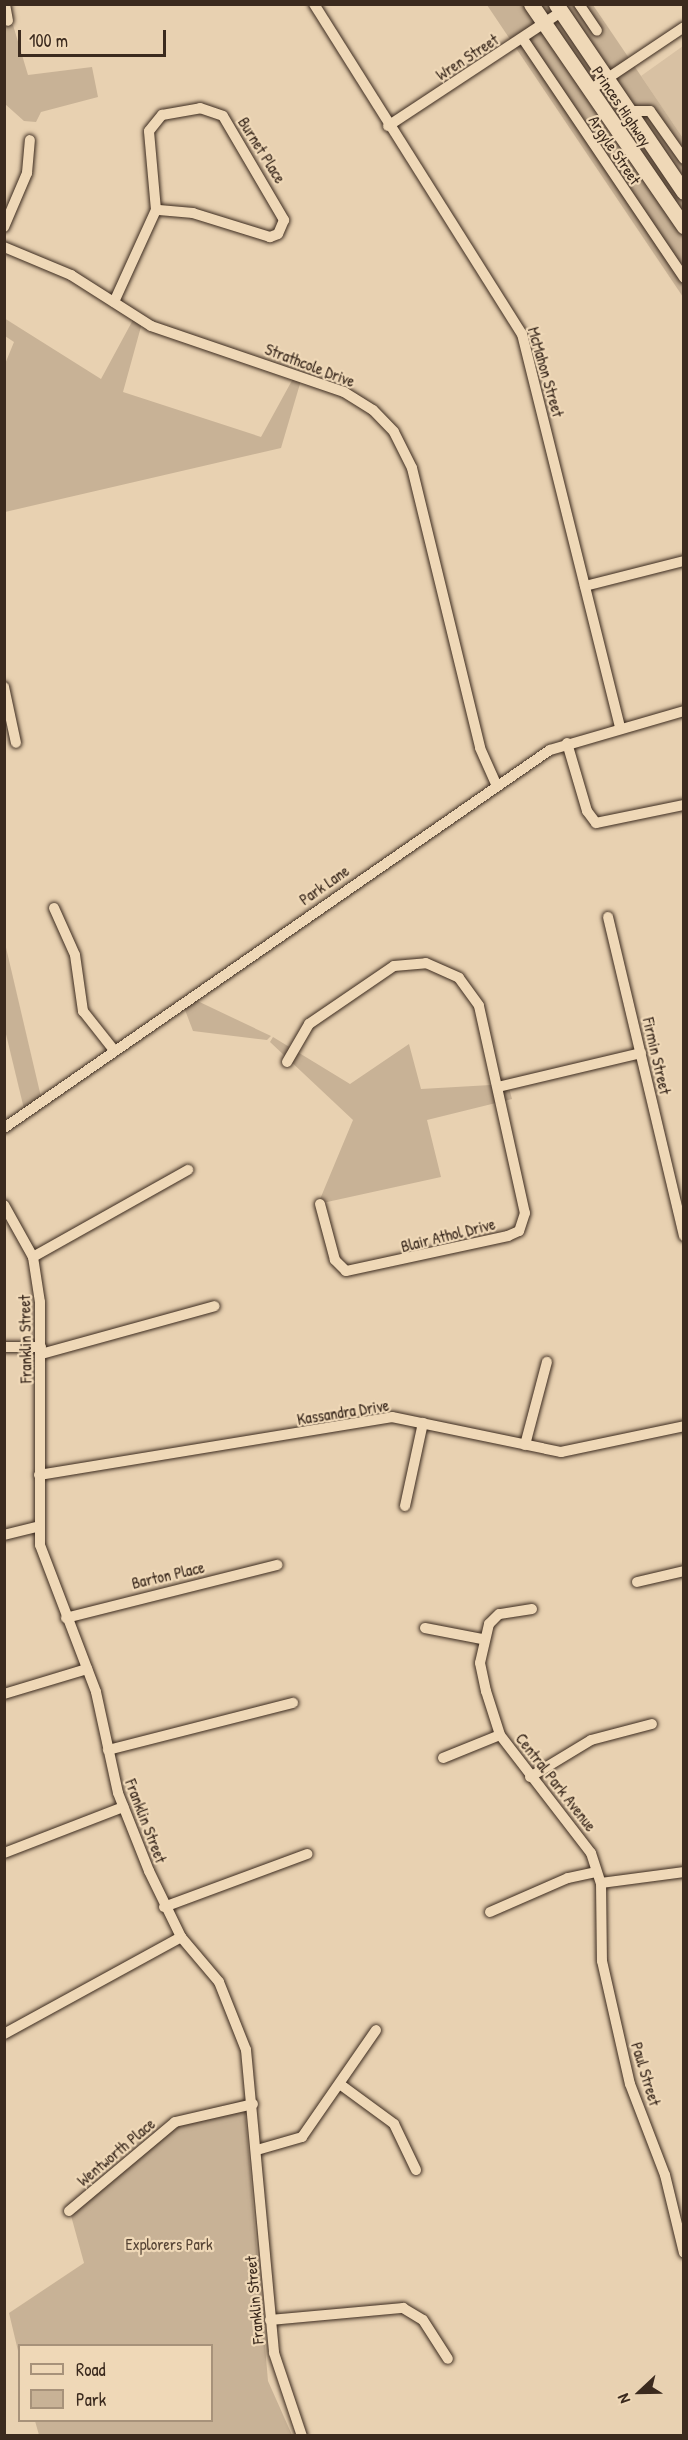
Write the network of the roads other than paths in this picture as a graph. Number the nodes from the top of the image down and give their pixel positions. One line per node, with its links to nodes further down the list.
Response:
1 (4, 4): 6 (street)
2 (314, 4): 14 (street, McMahon Street)
3 (531, 4): 7 (highway, Princes Highway)
4 (579, 4): 9 (street)
5 (558, 8): 7 (street, Wren Street); 11 (highway, Princes Highway)
6 (9, 21)
7 (544, 24): 10 (street, Wren Street); 12 (highway, Princes Highway)
8 (684, 27): 11 (street)
9 (597, 31)
10 (523, 39): 14 (street, Wren Street); 22 (street, Argyle Street)
11 (607, 79): 12 (street); 13 (highway, Princes Highway)
12 (590, 90): 20 (highway, Princes Highway)
13 (628, 111): 16 (street, Argyle Street); 17 (highway, Princes Highway)
14 (388, 126): 25 (street, McMahon Street)
15 (30, 140): 19 (street)
16 (684, 159)
17 (684, 192)
18 (156, 210): 18 (street, Burnet Place); 23 (street)
19 (4, 227)
20 (684, 227)
21 (4, 247): 23 (street, Strathcole Drive)
22 (684, 278)
23 (114, 302): 31 (street, Strathcole Drive)
24 (684, 561): 25 (street)
25 (585, 586): 28 (street, McMahon Street)
26 (4, 687): 29 (street)
27 (684, 711): 28 (street, Park Lane)
28 (620, 726): 30 (street, Park Lane)
29 (16, 743)
30 (567, 743): 31 (street, Park Lane); 32 (street)
31 (496, 784): 35 (street, Park Lane)
32 (684, 805)
33 (54, 908): 35 (street)
34 (608, 917): 36 (street, Firmin Street)
35 (113, 1049): 39 (street, Park Lane)
36 (641, 1053): 38 (street); 43 (street, Firmin Street)
37 (286, 1062): 38 (street, Blair Athol Drive)
38 (498, 1087): 41 (street, Blair Athol Drive)
39 (4, 1128)
40 (188, 1170): 44 (street)
41 (320, 1204)
42 (4, 1205): 44 (street, Franklin Street)
43 (684, 1236)
44 (33, 1257): 47 (street, Franklin Street)
45 (215, 1306): 47 (street)
46 (4, 1347): 47 (street)
47 (41, 1350): 52 (street, Franklin Street)
48 (547, 1362): 51 (street)
49 (423, 1423): 51 (street, Kassandra Drive); 52 (street, Kassandra Drive); 53 (street)
50 (684, 1426): 51 (street, Kassandra Drive)
51 (525, 1445)
52 (39, 1475): 54 (street, Franklin Street)
53 (405, 1506)
54 (36, 1527): 55 (street); 60 (street, Franklin Street)
55 (4, 1535)
56 (278, 1566): 60 (street, Barton Place)
57 (684, 1571): 58 (street)
58 (637, 1582)
59 (532, 1609): 62 (street)
60 (66, 1618): 63 (street, Franklin Street)
61 (425, 1628): 62 (street)
62 (482, 1639): 67 (street, Central Park Avenue)
63 (87, 1669): 64 (street); 68 (street, Franklin Street)
64 (4, 1694)
65 (293, 1702): 68 (street)
66 (652, 1724): 70 (street)
67 (500, 1735): 69 (street); 70 (street, Central Park Avenue)
68 (108, 1750): 71 (street, Franklin Street)
69 (443, 1758)
70 (530, 1777): 74 (street, Central Park Avenue)
71 (123, 1807): 72 (street); 77 (street, Franklin Street)
72 (4, 1853)
73 (307, 1854): 77 (street)
74 (596, 1872): 76 (street, Central Park Avenue); 78 (street)
75 (684, 1872): 76 (street)
76 (601, 1883): 87 (street, Paul Street)
77 (164, 1907): 79 (street, Franklin Street)
78 (490, 1912)
79 (181, 1936): 81 (street); 83 (street, Franklin Street)
80 (376, 2030): 82 (street)
81 (4, 2034)
82 (341, 2085): 84 (street); 85 (street)
83 (254, 2104): 84 (street, Franklin Street); 86 (street, Wentworth Place)
84 (257, 2150): 88 (street, Franklin Street)
85 (416, 2170)
86 (69, 2211)
87 (684, 2253)
88 (270, 2320): 89 (street); 90 (street, Franklin Street)
89 (448, 2359)
90 (302, 2436)

